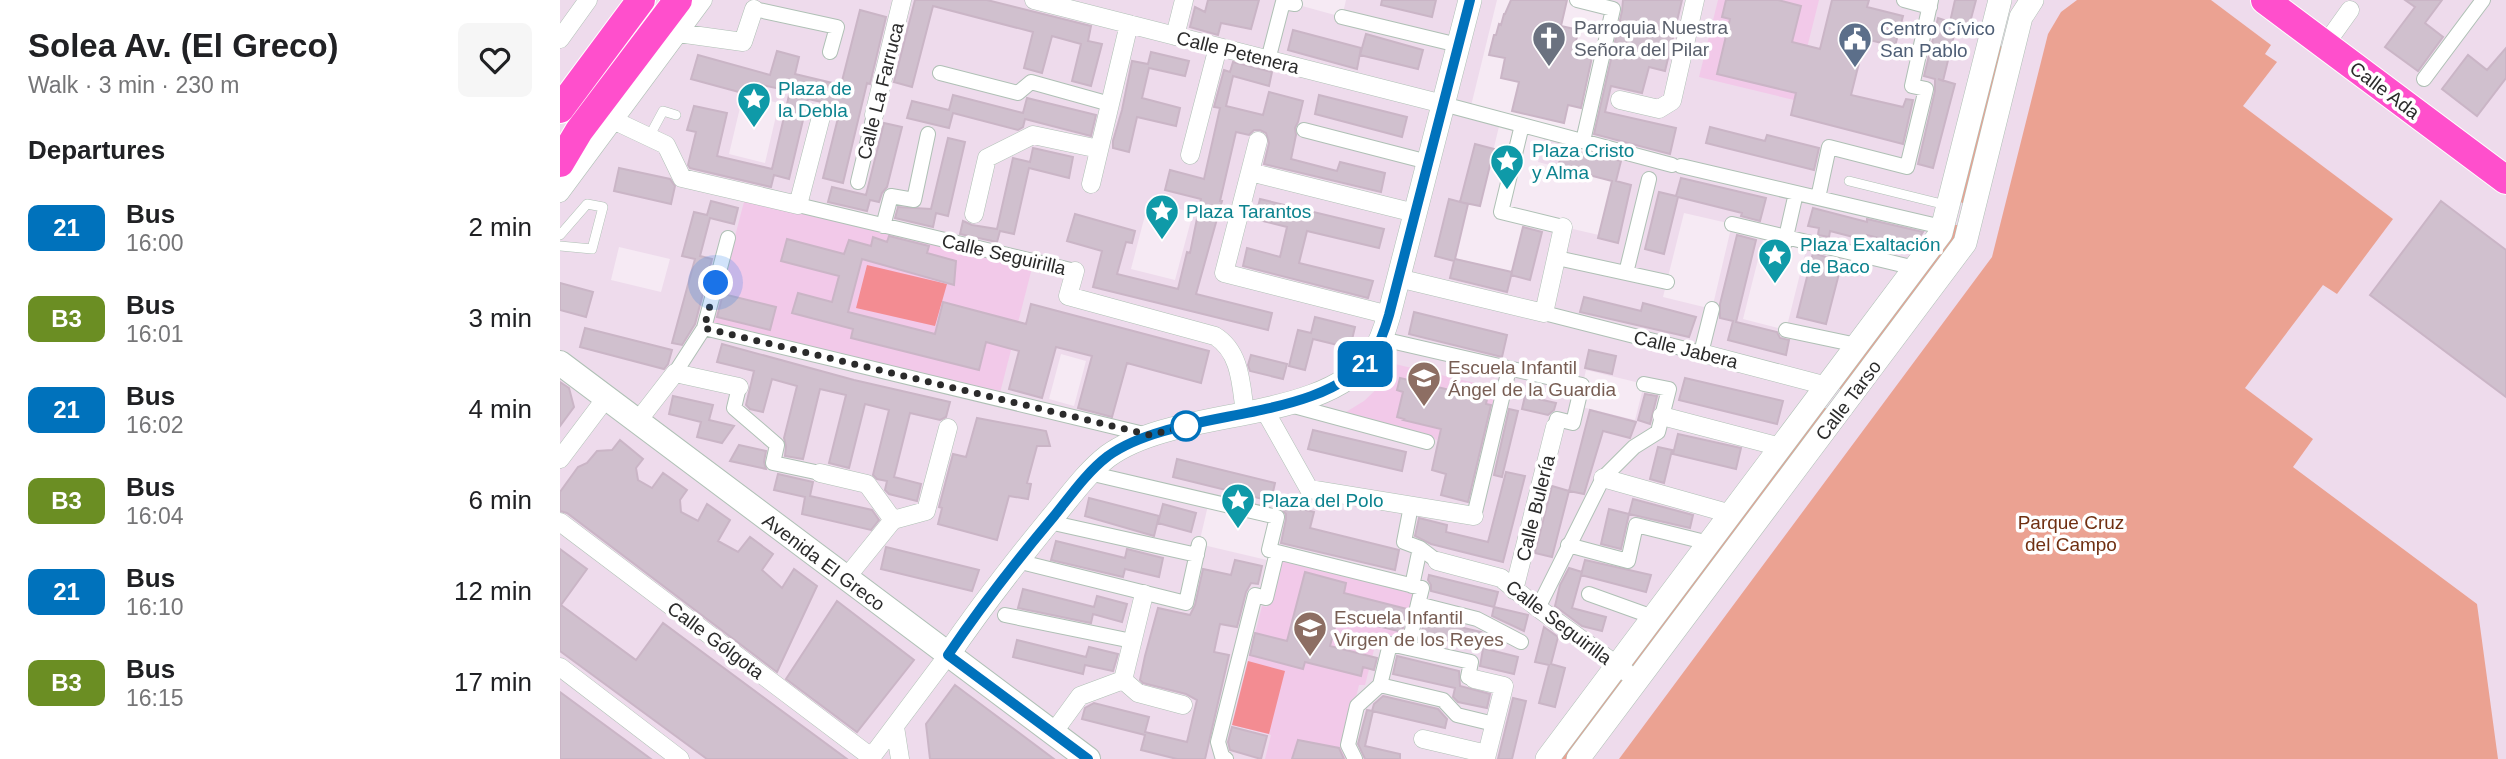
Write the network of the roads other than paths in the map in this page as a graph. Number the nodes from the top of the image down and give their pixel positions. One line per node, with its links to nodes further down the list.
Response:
1 (588, 0): 25 (street)
2 (641, 0): 36 (main road)
3 (678, 0): 45 (main road)
4 (704, 0): 23 (street)
5 (902, 0): 39 (street, Calle La Farruca)
6 (1184, 0): 24 (street)
7 (1470, 0): 26 (street)
8 (1577, 0): 47 (street)
9 (1695, 0): 33 (street)
10 (1906, 0): 16 (street)
11 (2000, 0): 64 (street, Calle Tarso)
12 (2032, 0): 134 (street, Calle Tarso)
13 (2265, 0): 27 (main road, Calle Ada)
14 (2483, 0): 32 (street)
15 (1039, 1): 18 (street, Calle Petenera)
16 (1931, 3): 60 (street)
17 (1295, 4): 30 (street)
18 (1096, 8): 22 (street, Calle Petenera)
19 (754, 9): 23 (street); 29 (street)
20 (2350, 10): 27 (street)
21 (1342, 16): 26 (street)
22 (1129, 24): 24 (street, Calle Petenera); 34 (street)
23 (678, 33): 40 (street)
24 (1175, 36): 28 (street, Calle Petenera)
25 (560, 39)
26 (1458, 45): 35 (street)
27 (2325, 45): 54 (main road, Calle Ada)
28 (1218, 47): 30 (street, Calle Petenera); 49 (street)
29 (830, 52)
30 (1268, 60): 35 (street, Calle Petenera)
31 (940, 73): 34 (street)
32 (2424, 79)
33 (1620, 100)
34 (1110, 104): 48 (street)
35 (1443, 104): 41 (street); 50 (street)
36 (560, 109)
37 (822, 113): 61 (street)
38 (676, 115): 44 (lane)
39 (874, 115): 56 (street, Calle La Farruca)
40 (613, 120): 44 (street, Calle Seguirilla); 58 (street)
41 (1522, 125): 47 (street); 67 (street)
42 (1304, 130): 50 (street)
43 (928, 134): 66 (street)
44 (649, 137): 61 (street, Calle Seguirilla)
45 (570, 138): 51 (main road)
46 (1258, 141): 53 (street)
47 (1583, 141): 52 (street)
48 (1099, 149): 57 (street); 63 (street)
49 (1190, 155)
50 (1428, 162): 62 (street)
51 (560, 163)
52 (1651, 171): 59 (street); 75 (street)
53 (1250, 173): 62 (street); 80 (street)
54 (2501, 173)
55 (1849, 181): 64 (lane)
56 (858, 183)
57 (1091, 184)
58 (560, 193)
59 (1796, 193): 60 (street); 70 (street)
60 (1818, 198): 64 (street)
61 (798, 205): 66 (street, Calle Seguirilla)
62 (1415, 213): 76 (street)
63 (974, 214)
64 (1945, 216): 73 (street, Calle Tarso)
65 (1732, 224): 70 (street)
66 (884, 226): 74 (street, Calle Seguirilla)
67 (1563, 227): 72 (street)
68 (560, 235): 71 (lane)
69 (729, 238): 81 (street)
70 (1785, 241): 73 (street)
71 (560, 246)
72 (1557, 258): 75 (street); 79 (street)
73 (1915, 268): 84 (street, Calle Tarso)
74 (1075, 271): 93 (street, Calle Seguirilla)
75 (1626, 273): 77 (street)
76 (1398, 278): 79 (street, Calle Jabera); 80 (street)
77 (1667, 282)
78 (1712, 309): 85 (street)
79 (1545, 313): 85 (street, Calle Jabera)
80 (1389, 315): 83 (street)
81 (704, 328): 88 (street); 98 (street)
82 (1786, 330): 84 (street)
83 (1382, 339): 87 (street); 93 (street)
84 (1857, 345): 90 (street, Calle Tarso)
85 (1701, 353): 90 (street, Calle Jabera)
86 (560, 363): 92 (main road, Avenida El Greco)
87 (1509, 369): 96 (street); 107 (street)
88 (675, 373): 91 (street); 95 (street)
89 (1644, 384): 94 (street)
90 (1827, 386): 100 (street, Calle Tarso)
91 (738, 387): 103 (street)
92 (606, 398): 95 (main road, Avenida El Greco); 101 (street)
93 (1264, 409): 98 (street); 99 (street); 105 (street, Calle Seguirilla)
94 (1662, 416): 100 (street); 104 (street)
95 (637, 422): 117 (main road, Avenida El Greco)
96 (1555, 426): 119 (street, Calle Bulería)
97 (948, 428): 108 (street)
98 (1150, 435): 102 (street)
99 (1427, 442)
100 (1782, 447): 106 (street, Calle Tarso)
101 (560, 459)
102 (1090, 472): 110 (street); 114 (street)
103 (820, 473): 108 (street)
104 (1603, 478): 106 (street); 112 (street)
105 (1411, 506): 107 (street, Calle Seguirilla); 113 (street)
106 (1731, 514): 111 (street, Calle Tarso)
107 (1474, 516)
108 (893, 520): 117 (street)
109 (560, 522): 142 (street, Calle Gólgota)
110 (1049, 522): 115 (street); 120 (street)
111 (1709, 543): 112 (street); 125 (street, Calle Tarso)
112 (1569, 545): 123 (street)
113 (1420, 548): 116 (street); 118 (street)
114 (1273, 551): 118 (street); 146 (street)
115 (1017, 561): 120 (street); 129 (street)
116 (1437, 561): 119 (street, Calle Seguirilla)
117 (846, 578): 129 (main road, Avenida El Greco)
118 (1412, 586): 122 (street)
119 (1514, 590): 123 (street, Calle Seguirilla)
120 (1144, 594): 126 (street)
121 (1589, 594): 125 (street)
122 (1418, 604): 127 (street); 128 (street)
123 (1538, 608): 130 (street, Calle Seguirilla)
124 (1005, 615): 126 (street)
125 (1653, 617): 130 (street, Calle Tarso)
126 (1132, 642): 133 (street)
127 (1521, 642)
128 (1408, 648): 132 (street); 135 (street)
129 (948, 655): 138 (street); 139 (main road, Avenida El Greco)
130 (1616, 666): 134 (street, Calle Seguirilla); 148 (street, Calle Tarso)
131 (560, 667): 143 (street)
132 (1474, 679): 137 (street)
133 (1123, 680): 136 (street); 139 (street)
134 (1637, 680): 149 (street, Calle Tarso)
135 (1380, 685): 137 (street); 147 (street)
136 (1183, 705)
137 (1494, 724): 141 (street)
138 (895, 726): 142 (street); 144 (street)
139 (1053, 733): 145 (main road, Avenida El Greco)
140 (1423, 738): 141 (street)
141 (1486, 757)
142 (871, 758)
143 (680, 759)
144 (900, 759)
145 (1088, 759)
146 (1226, 759)
147 (1355, 759)
148 (1547, 759)
149 (1578, 759)

